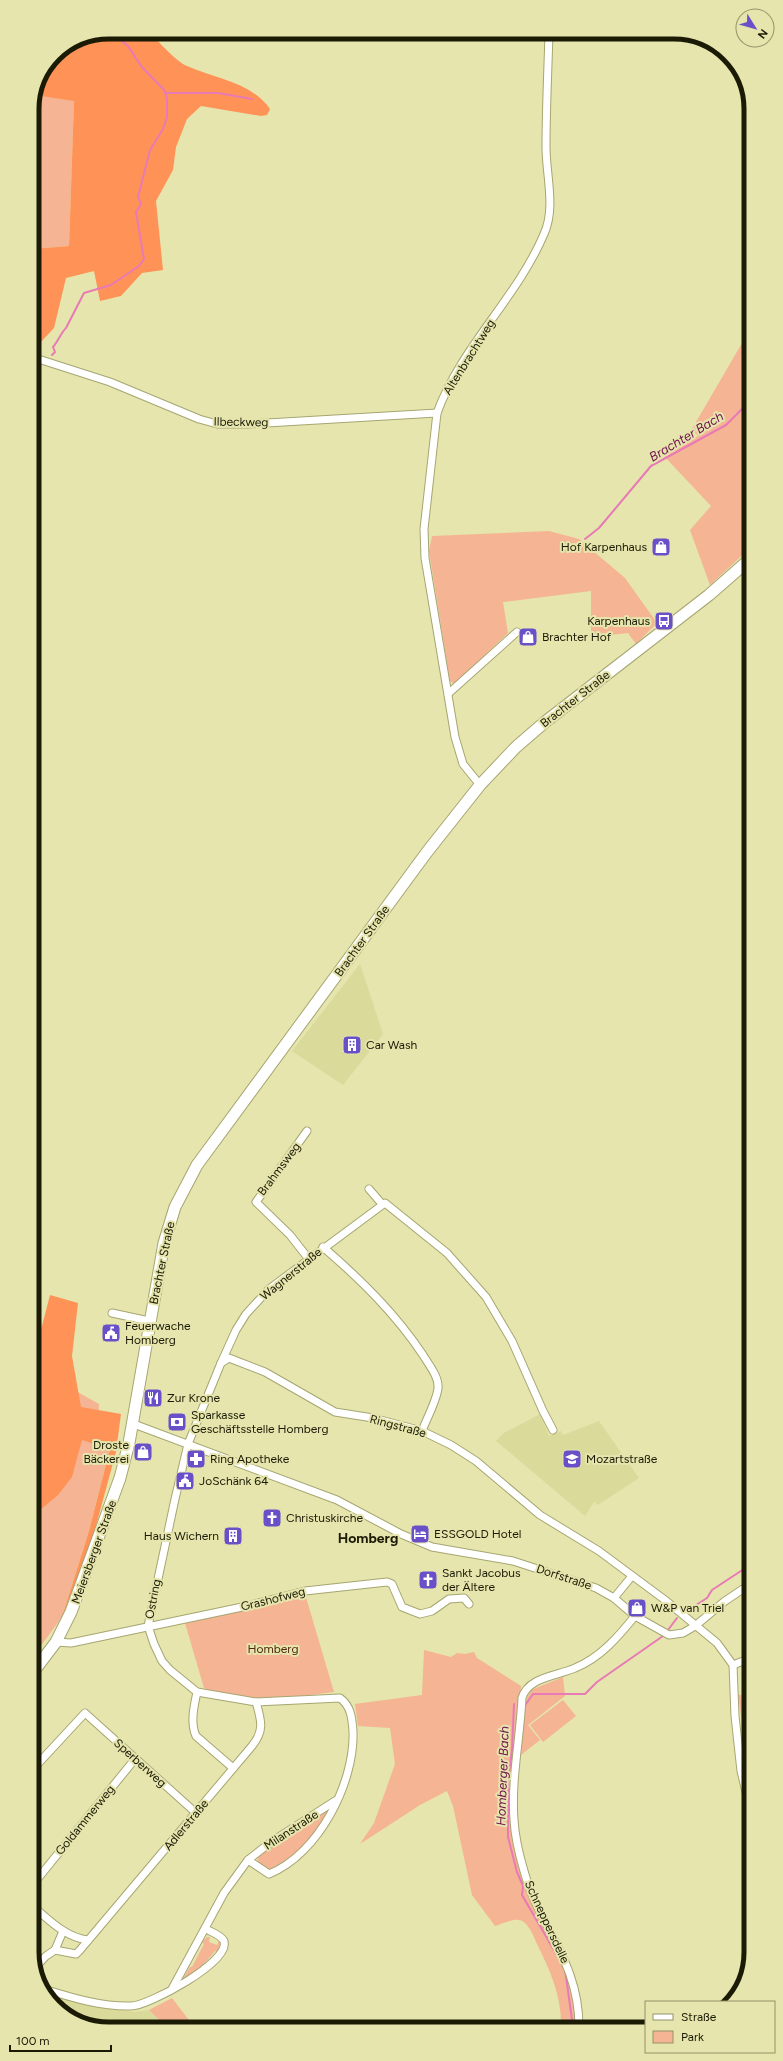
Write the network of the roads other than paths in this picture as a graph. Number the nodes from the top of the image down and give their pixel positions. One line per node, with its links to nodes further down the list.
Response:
1 (548, 39): 3 (street, Altenbrachtweg)
2 (39, 359): 3 (street, Ilbeckweg)
3 (437, 413): 6 (street, Altenbrachtweg)
4 (744, 564): 7 (main road, Brachter Straße)
5 (517, 632): 6 (street)
6 (449, 693): 7 (street, Altenbrachtweg)
7 (480, 785): 14 (main road, Brachter Straße)
8 (307, 1131): 12 (street, Brahmsweg)
9 (369, 1189): 10 (street)
10 (384, 1203): 11 (street, Wagnerstraße); 17 (street)
11 (323, 1248): 12 (street, Wagnerstraße); 18 (street)
12 (308, 1258): 15 (street, Wagnerstraße)
13 (112, 1312): 14 (street)
14 (150, 1321): 16 (main road, Brachter Straße)
15 (221, 1363): 18 (street, Ringstraße); 19 (street)
16 (131, 1423): 19 (street, Dorfstraße); 27 (main road, Meiersberger Straße)
17 (553, 1430)
18 (422, 1431): 20 (street, Ringstraße)
19 (188, 1444): 22 (street, Dorfstraße); 25 (street, Ostring)
20 (632, 1576): 22 (street); 26 (street, Ringstraße)
21 (744, 1589): 26 (street, Dorfstraße)
22 (614, 1598): 24 (street, Dorfstraße)
23 (469, 1604): 25 (street, Grashofweg)
24 (635, 1616): 26 (street, Dorfstraße); 50 (street, Schneppersdelle)
25 (148, 1626): 27 (street, Grashofweg); 31 (street, Ostring)
26 (695, 1626): 30 (street, Ringstraße)
27 (56, 1642): 29 (main road, Meiersberger Straße)
28 (744, 1661): 30 (street)
29 (39, 1664)
30 (733, 1665): 37 (street)
31 (196, 1692): 33 (street, Ostring); 36 (street)
32 (340, 1698): 33 (street, Ostring); 38 (street, Milanstraße)
33 (256, 1702): 36 (street, Adlerstraße)
34 (135, 1759): 35 (street, Sperberweg); 39 (street, Sperberweg); 41 (street, Goldammerweg)
35 (39, 1763)
36 (233, 1768): 39 (street, Adlerstraße)
37 (744, 1784)
38 (335, 1801): 40 (street, Milanstraße); 40 (street, Milanstraße)
39 (196, 1813): 45 (street, Adlerstraße)
40 (248, 1860): 43 (street, Milanstraße)
41 (39, 1877)
42 (39, 1911): 44 (street)
43 (206, 1929): 48 (street, Milanstraße); 48 (street)
44 (63, 1931): 45 (street); 46 (street)
45 (88, 1940): 46 (street, Adlerstraße)
46 (56, 1950): 47 (street)
47 (40, 1960)
48 (172, 1988): 49 (street)
49 (51, 1991)
50 (579, 2022)

